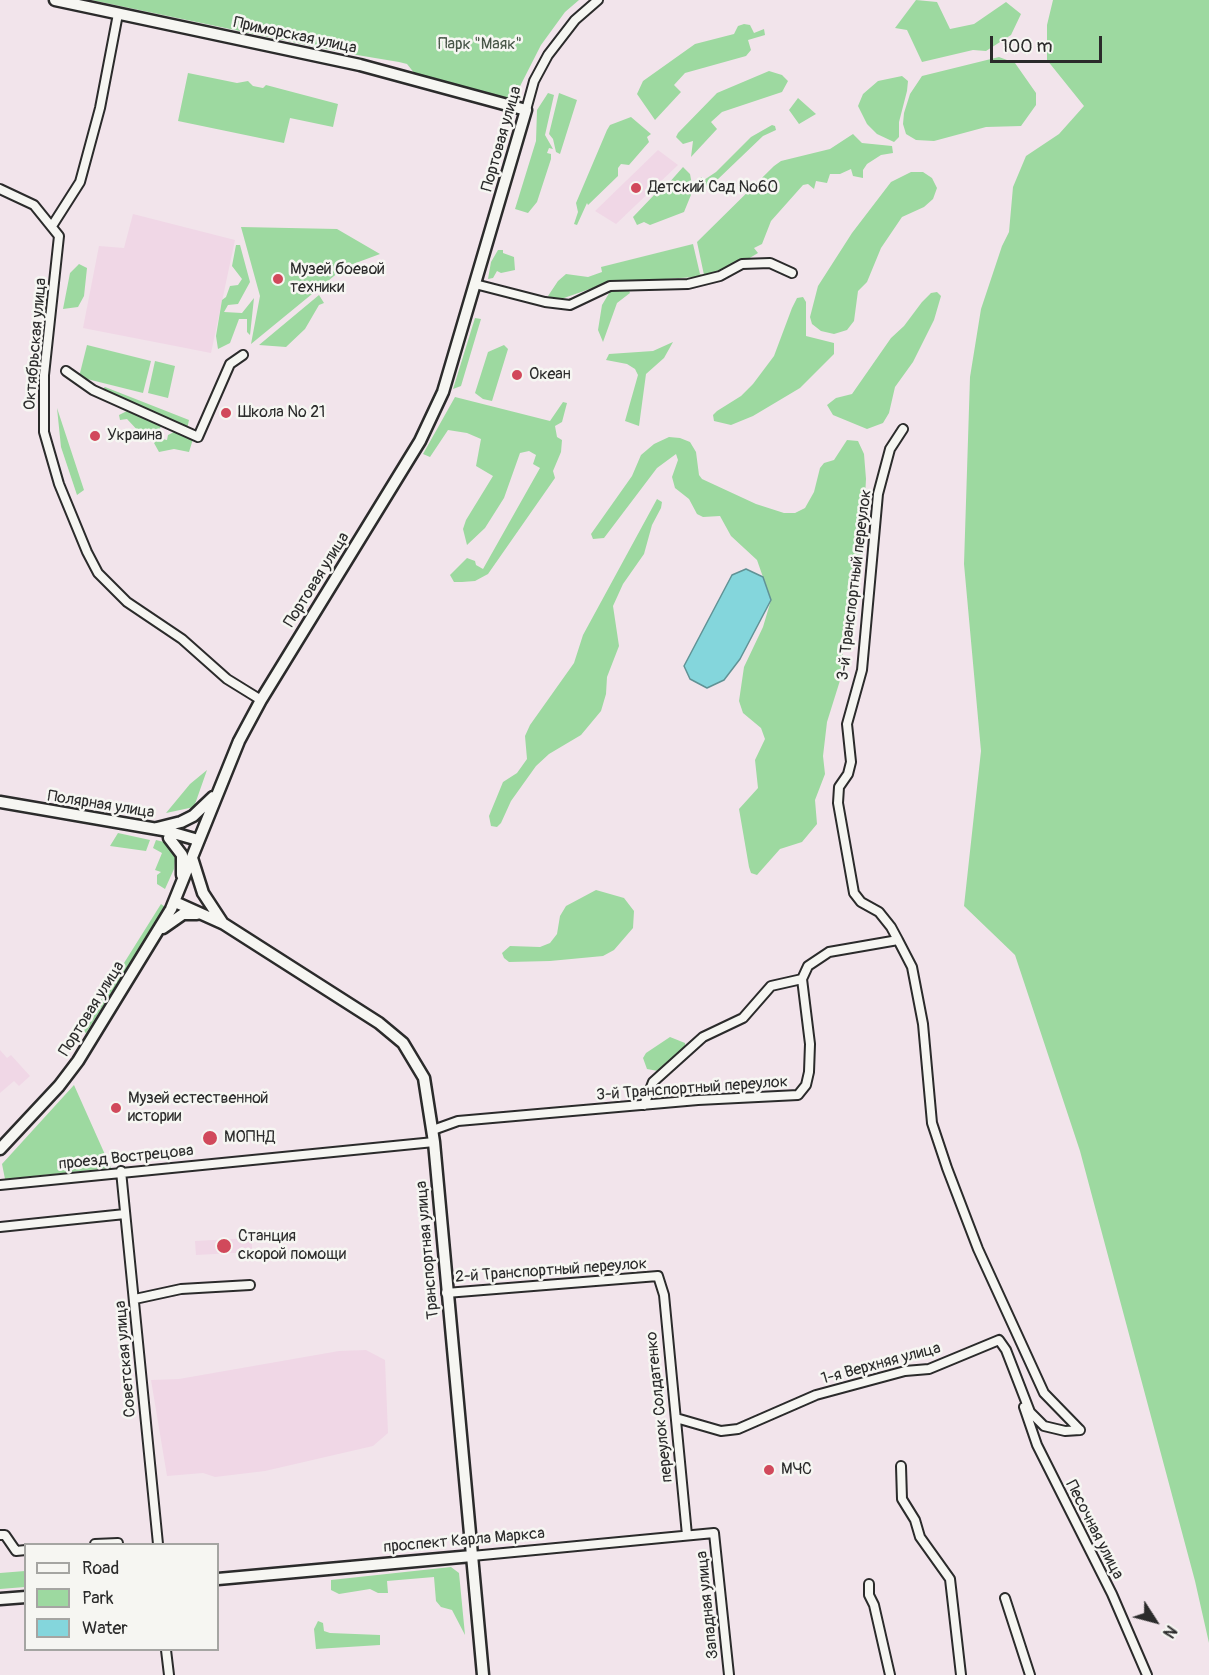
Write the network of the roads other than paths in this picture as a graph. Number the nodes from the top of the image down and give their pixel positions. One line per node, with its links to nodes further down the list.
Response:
1 (55, 0): 3 (main road, Приморская улица)
2 (598, 0): 4 (street, Портовая улица)
3 (118, 14): 4 (main road, Приморская улица); 6 (street)
4 (526, 110): 8 (main road, Портовая улица)
5 (0, 189): 6 (street)
6 (52, 226): 12 (street, Октябрьская улица)
7 (792, 273): 8 (street)
8 (475, 284): 12 (main road, Портовая улица)
9 (243, 355): 10 (street)
10 (66, 371)
11 (903, 429): 24 (street, 3-й Транспортный переулок)
12 (261, 700): 13 (main road, Портовая улица)
13 (217, 794): 15 (main road); 17 (main road, Портовая улица)
14 (0, 802): 15 (main road, Полярная улица)
15 (154, 829): 16 (main road); 17 (main road, Полярная улица)
16 (169, 837): 18 (main road); 19 (main road)
17 (198, 840): 18 (main road, Портовая улица)
18 (192, 857): 19 (main road, Портовая улица); 22 (main road, Транспортная улица)
19 (182, 883): 20 (main road, Портовая улица)
20 (175, 902): 21 (main road, Транспортная улица); 23 (main road, Портовая улица)
21 (205, 915): 22 (main road, Транспортная улица); 23 (main road)
22 (224, 924): 27 (main road, Транспортная улица)
23 (153, 939): 29 (main road, Портовая улица)
24 (898, 940): 25 (street); 40 (street, 3-й Транспортный переулок)
25 (802, 979): 26 (street); 26 (street, 3-й Транспортный переулок)
26 (644, 1105): 27 (street, 3-й Транспортный переулок)
27 (433, 1130): 28 (main road, Транспортная улица)
28 (434, 1142): 30 (street, проезд Вострецова); 36 (main road, Транспортная улица)
29 (0, 1149)
30 (121, 1171): 31 (street, проезд Вострецова); 32 (street, Советская улица)
31 (0, 1184)
32 (125, 1214): 33 (street); 37 (street, Советская улица)
33 (0, 1227)
34 (658, 1276): 36 (street, 2-й Транспортный переулок); 39 (street, переулок Солдатенко)
35 (250, 1285): 37 (street)
36 (446, 1293): 47 (main road, Транспортная улица)
37 (135, 1299): 45 (street, Советская улица)
38 (1024, 1396): 39 (street, 1-я Верхняя улица); 40 (street, 1-я Верхняя улица); 60 (street, Песочная улица)
39 (676, 1418): 44 (street, переулок Солдатенко)
40 (1080, 1430)
41 (901, 1466): 58 (street)
42 (714, 1533): 44 (street, проспект Карла Маркса); 56 (street, Западная улица)
43 (0, 1535): 46 (street)
44 (687, 1535): 47 (street, проспект Карла Маркса)
45 (158, 1543)
46 (24, 1550)
47 (472, 1556): 48 (main road, проспект Карла Маркса); 55 (main road, Транспортная улица)
48 (219, 1579)
49 (869, 1584): 57 (street)
50 (24, 1597): 52 (main road)
51 (1005, 1598): 59 (street)
52 (0, 1599)
53 (166, 1651): 54 (street)
54 (168, 1675)
55 (483, 1675)
56 (729, 1675)
57 (890, 1675)
58 (961, 1675)
59 (1030, 1675)
60 (1147, 1675)

